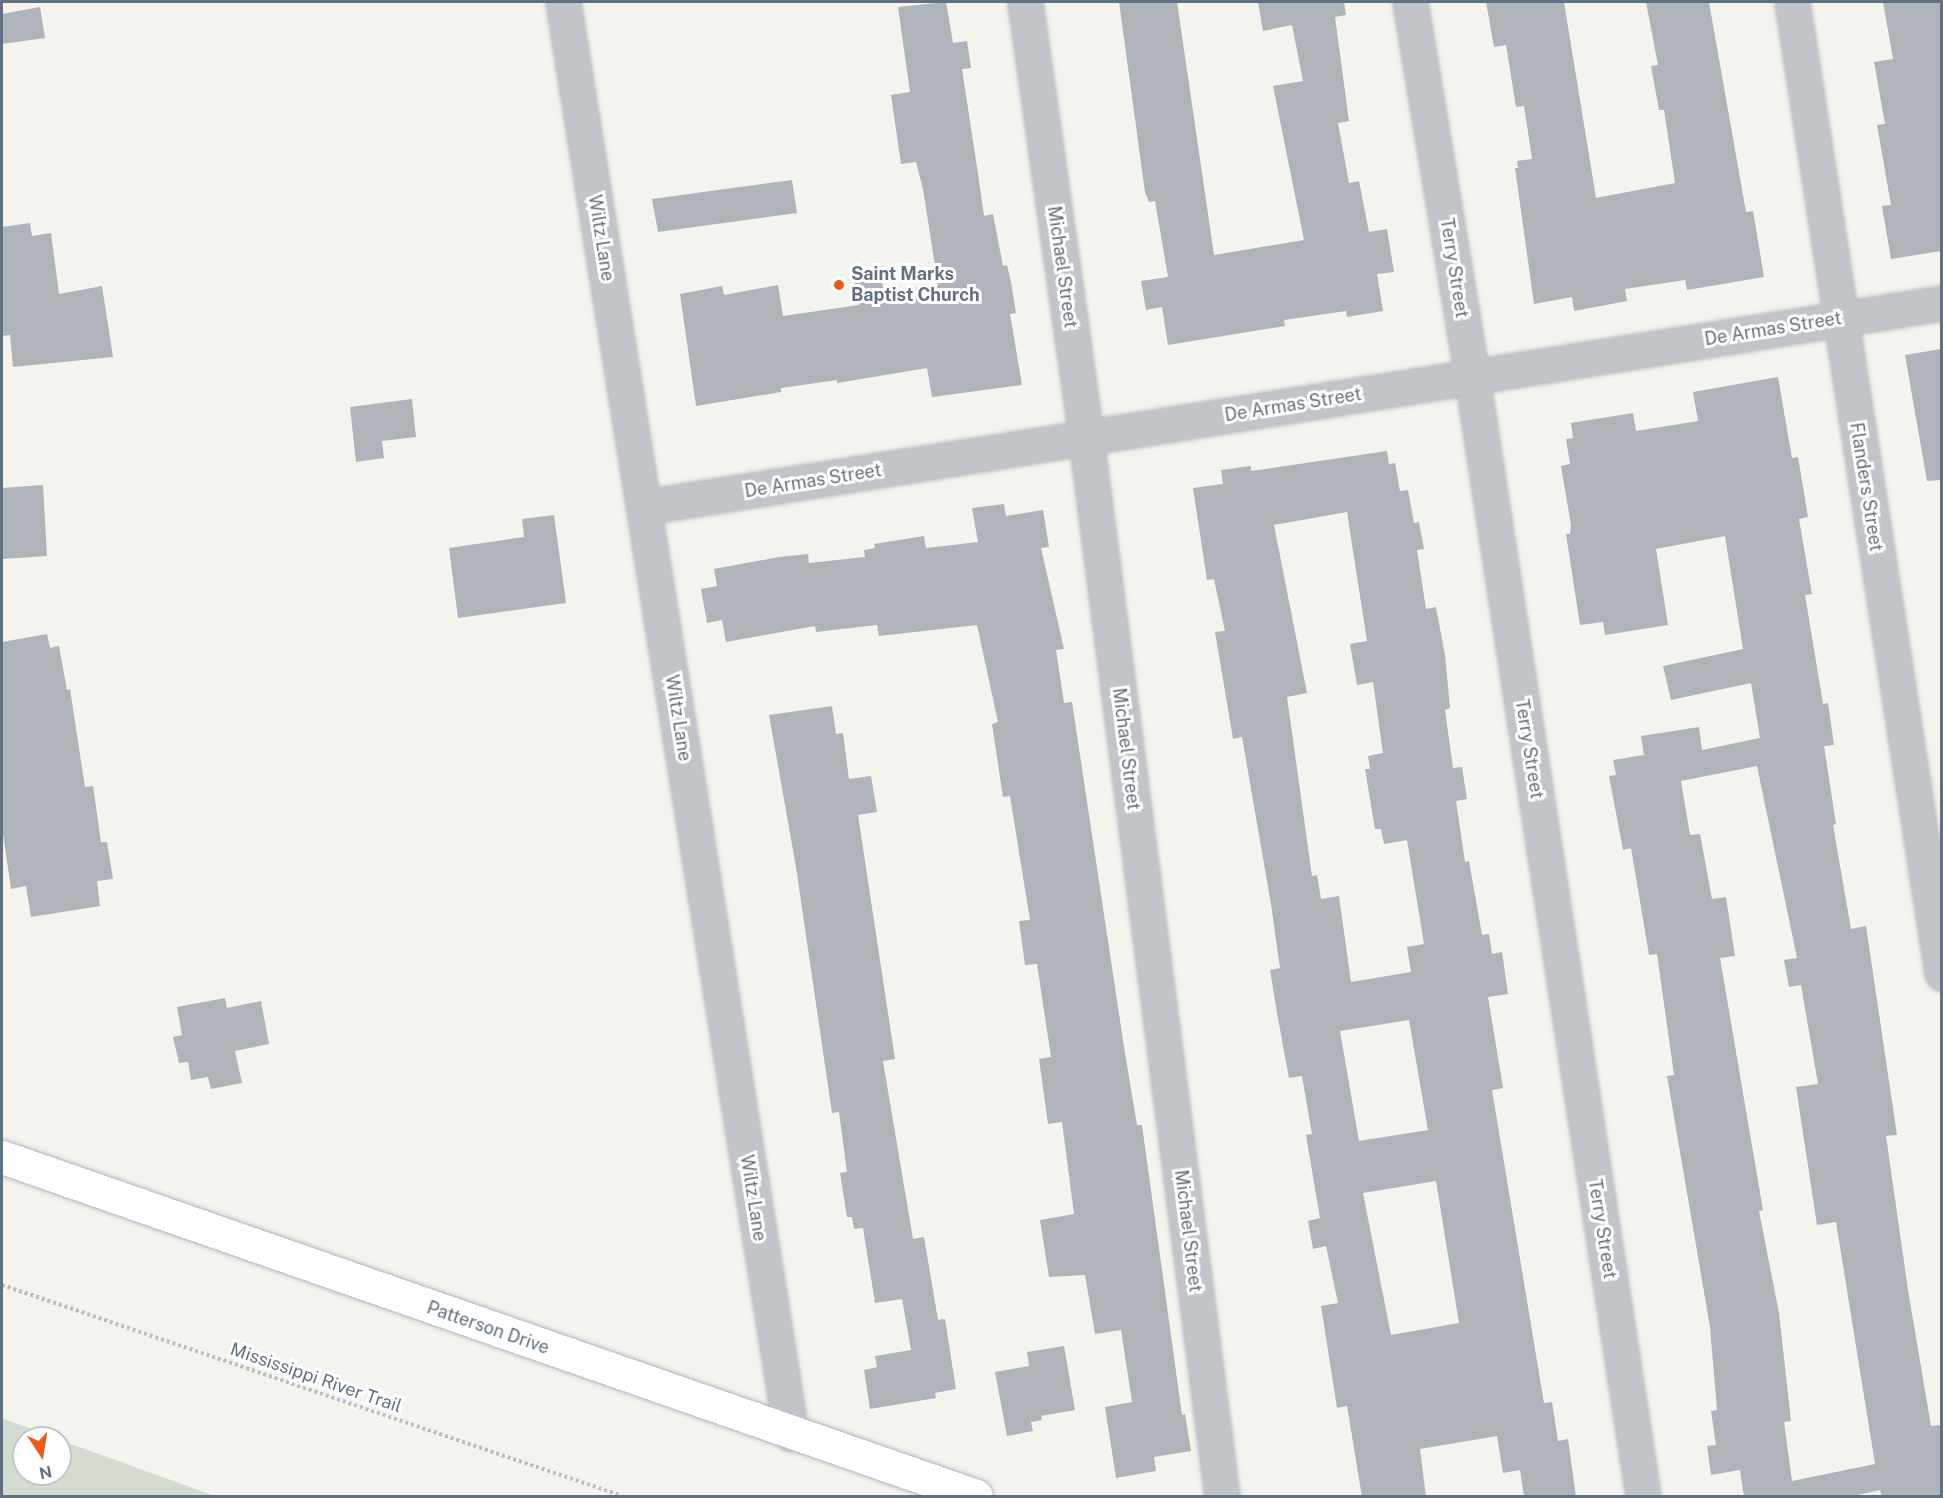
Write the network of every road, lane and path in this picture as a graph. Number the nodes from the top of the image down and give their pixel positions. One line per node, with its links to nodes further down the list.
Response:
1 (563, 2): 9 (street, Wiltz Lane)
2 (1025, 2): 8 (street, Michael Street)
3 (1410, 2): 7 (street, Terry Street)
4 (1792, 2): 6 (street, Flanders Street)
5 (1941, 303): 6 (street, De Armas Street)
6 (1840, 319): 7 (street, De Armas Street); 10 (street, Flanders Street)
7 (1472, 377): 8 (street, De Armas Street); 18 (street, Terry Street)
8 (1086, 438): 9 (street, De Armas Street); 17 (street, Michael Street)
9 (644, 507): 14 (street, Wiltz Lane)
10 (1936, 897): 11 (street, Flanders Street)
11 (1941, 973)
12 (2, 1157): 14 (street, Patterson Drive)
13 (2, 1285): 15 (path, Mississippi River Trail)
14 (791, 1434): 16 (street, Patterson Drive)
15 (622, 1497)
16 (976, 1497)
17 (1222, 1497)
18 (1643, 1497)

